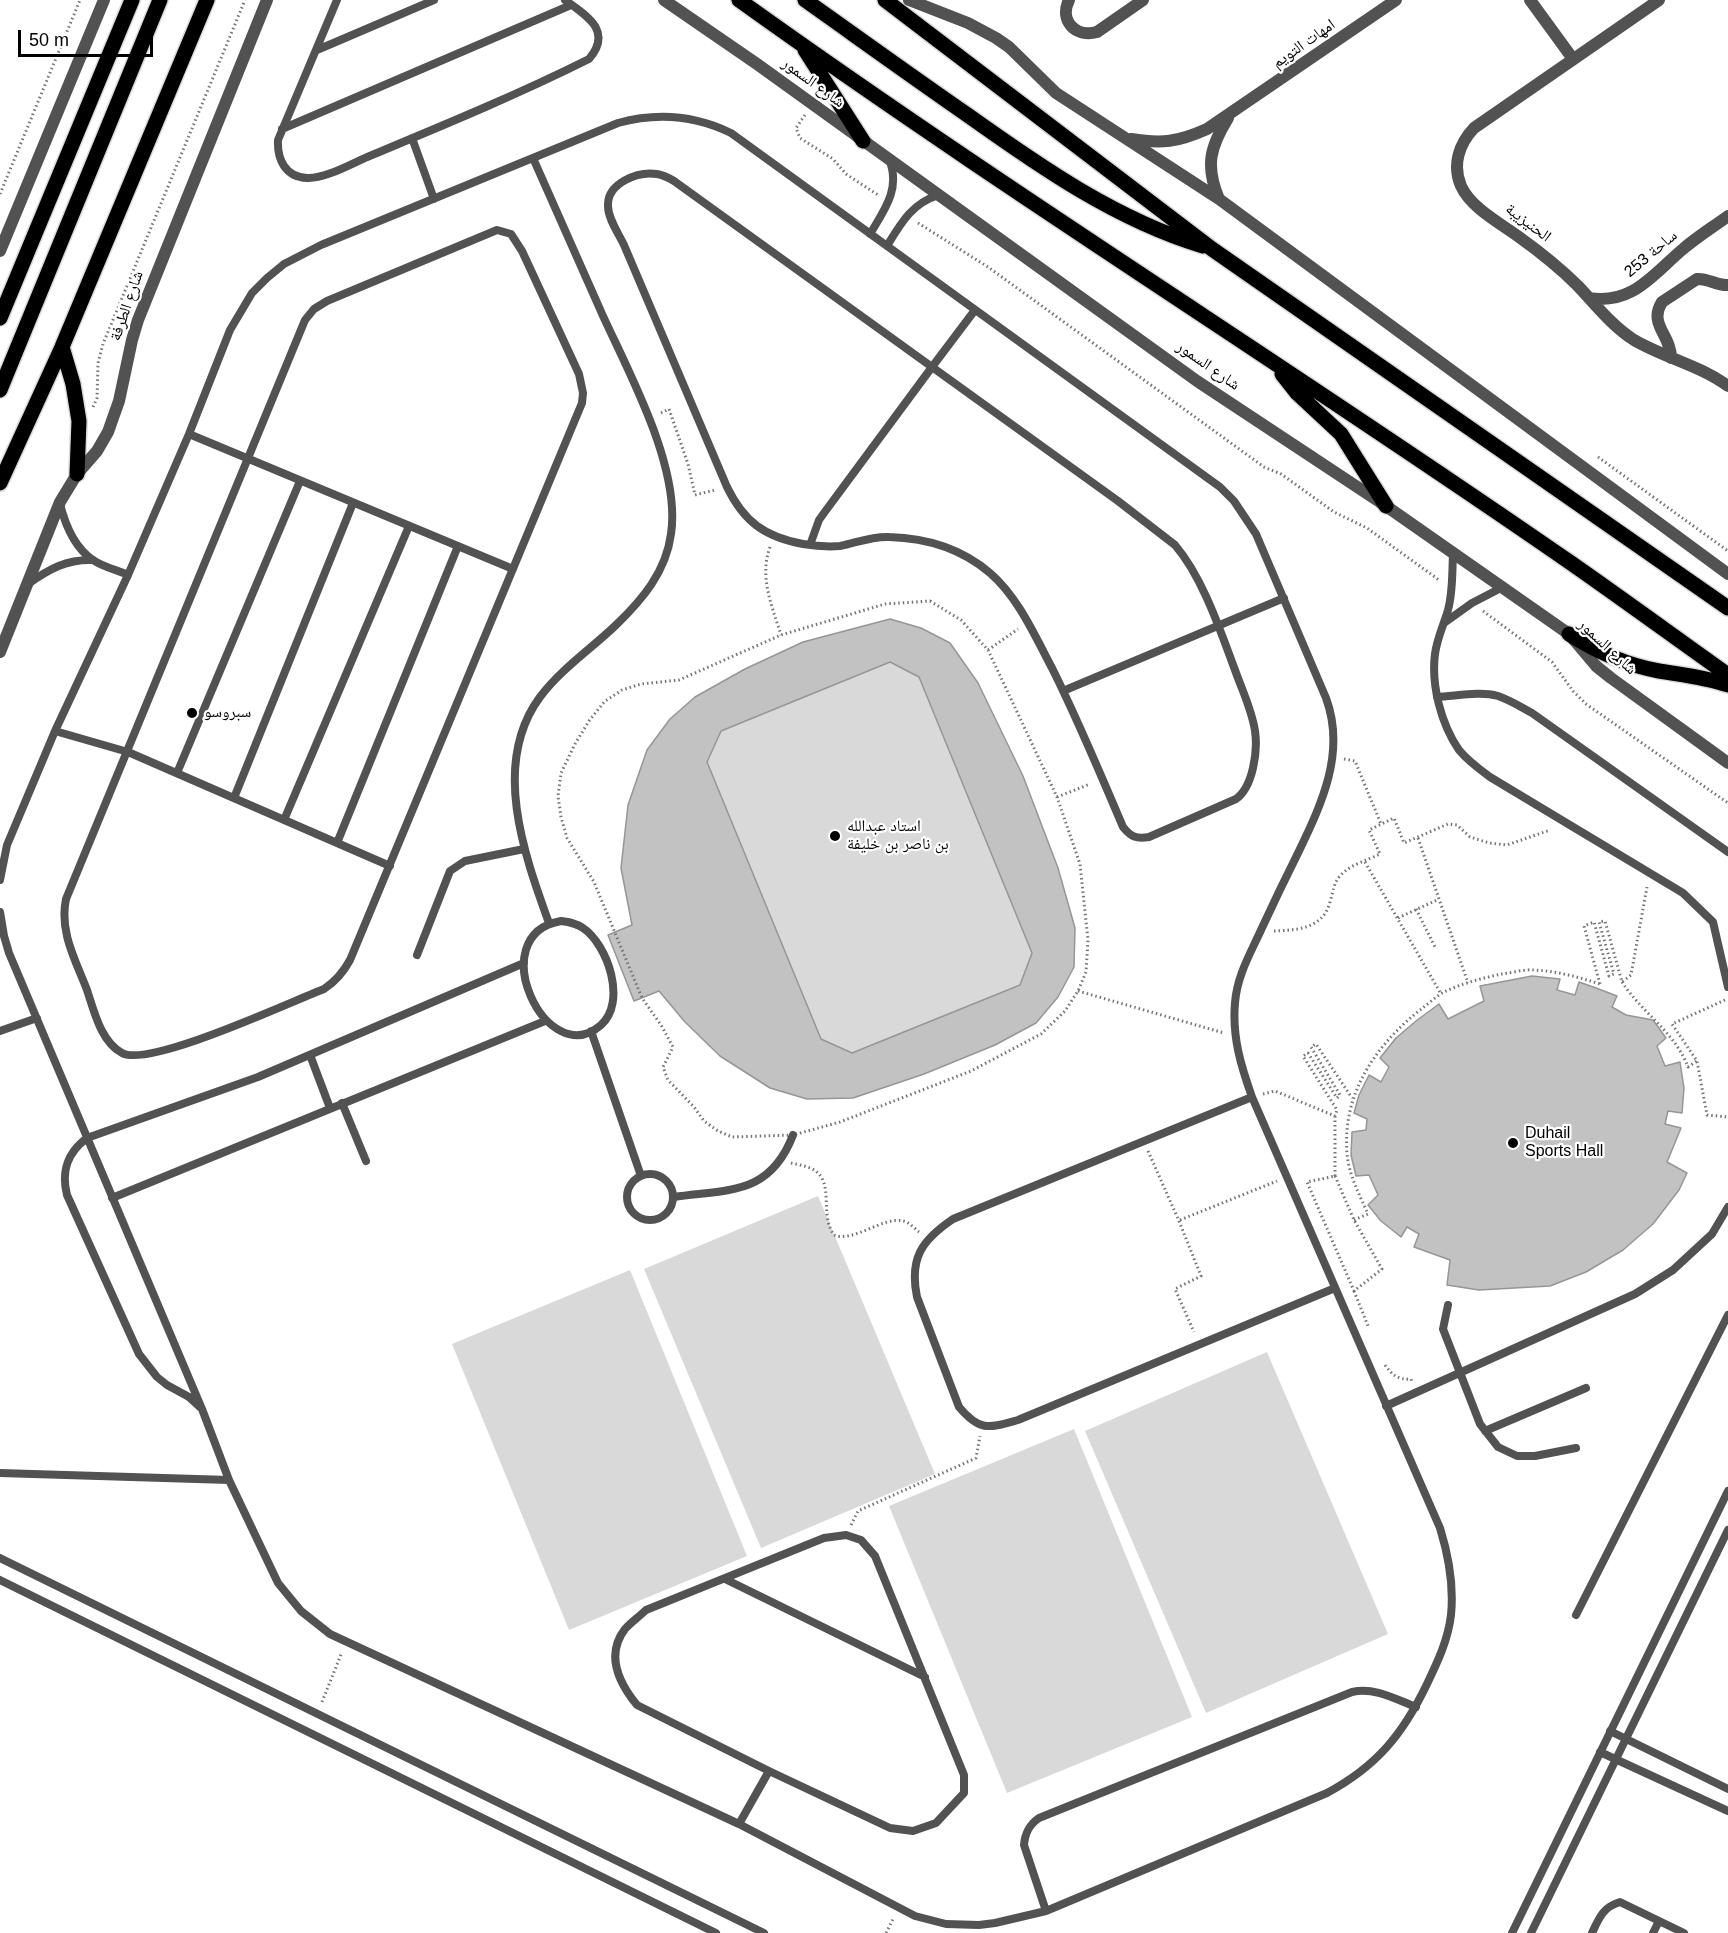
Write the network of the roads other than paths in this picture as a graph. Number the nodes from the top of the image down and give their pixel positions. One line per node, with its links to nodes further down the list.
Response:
1 (104, 0): 36 (street)
2 (132, 0): 40 (main road)
3 (160, 0): 46 (main road)
4 (207, 0): 41 (main road)
5 (267, 0): 49 (street, شارع الطرفة)
6 (337, 0): 20 (lane)
7 (434, 0): 20 (lane)
8 (664, 0): 26 (street, شارع السمور)
9 (739, 0): 19 (main road, شارع السمور)
10 (805, 0): 35 (main road)
11 (885, 0): 35 (main road)
12 (909, 0): 25 (street)
13 (1069, 0): 14 (street)
14 (1143, 0)
15 (1395, 0): 22 (street, امهات التويم)
16 (1530, 0): 21 (street)
17 (1659, 0): 21 (street, الحنيزيبة)
18 (568, 2): 23 (lane); 24 (lane)
19 (802, 45): 26 (main road); 43 (main road, شارع السمور)
20 (317, 50): 23 (lane)
21 (1573, 59): 38 (street, الحنيزيبة)
22 (1231, 115): 25 (street, امهات التويم); 30 (street, امهات التويم)
23 (282, 129): 24 (lane)
24 (412, 138): 31 (lane)
25 (1124, 138): 30 (street)
26 (863, 141): 28 (street, شارع السمور)
27 (533, 158): 31 (lane); 33 (lane); 82 (lane)
28 (889, 158): 29 (street, شارع السمور); 33 (lane)
29 (939, 195): 34 (lane); 54 (street, شارع السمور)
30 (1218, 199): 61 (street)
31 (434, 200): 47 (lane)
32 (1728, 216): 38 (street, ساحة 253)
33 (870, 234): 34 (lane)
34 (887, 246): 39 (lane)
35 (1212, 249): 66 (main road)
36 (0, 251)
37 (1728, 285): 42 (street)
38 (1589, 298): 42 (street, الحنيزيبة)
39 (975, 310): 44 (lane); 65 (lane)
40 (0, 318)
41 (62, 347): 49 (main road); 51 (main road)
42 (1671, 358): 45 (street, الحنيزيبة)
43 (1275, 364): 54 (main road); 71 (main road, شارع السمور)
44 (932, 367): 56 (lane); 56 (lane); 68 (lane)
45 (1728, 386)
46 (0, 390)
47 (189, 434): 48 (lane); 62 (lane)
48 (249, 459): 50 (lane); 60 (lane); 76 (lane)
49 (77, 474): 52 (street, شارع الطرفة)
50 (300, 481): 53 (lane); 78 (lane)
51 (0, 483)
52 (60, 502): 59 (lane); 63 (street, شارع الطرفة)
53 (353, 503): 55 (lane); 79 (lane)
54 (1386, 506): 58 (street, شارع السمور)
55 (409, 526): 57 (lane); 80 (lane)
56 (810, 545): 73 (lane)
57 (458, 546): 60 (lane); 81 (lane)
58 (1453, 555): 64 (street, شارع السمور); 67 (lane)
59 (93, 560): 62 (lane); 63 (lane)
60 (513, 569): 84 (lane)
61 (1728, 574)
62 (128, 575): 75 (lane)
63 (28, 584): 70 (street, شارع الطرفة)
64 (1501, 588): 67 (lane); 69 (street, شارع السمور)
65 (1284, 598): 68 (lane); 96 (lane)
66 (1728, 608)
67 (1444, 623): 74 (lane)
68 (1218, 627): 73 (lane); 73 (lane)
69 (1569, 634): 72 (main road); 77 (street, شارع السمور)
70 (0, 652)
71 (1728, 675)
72 (1728, 685)
73 (1063, 691)
74 (1437, 697): 83 (lane); 90 (lane)
75 (55, 730): 76 (lane); 85 (lane)
76 (128, 752): 78 (lane); 84 (lane)
77 (1728, 763)
78 (177, 773): 79 (lane)
79 (234, 798): 80 (lane)
80 (284, 820): 81 (lane)
81 (337, 843): 84 (lane)
82 (524, 849): 87 (lane); 88 (lane)
83 (1728, 852)
84 (390, 866)
85 (0, 880)
86 (0, 912): 91 (lane)
87 (549, 923): 89 (lane); 94 (lane)
88 (417, 955)
89 (524, 963): 92 (lane); 95 (lane)
90 (1728, 987)
91 (37, 1018): 93 (lane); 100 (lane)
92 (545, 1021): 94 (lane); 97 (lane)
93 (0, 1031)
94 (591, 1032): 102 (lane)
95 (310, 1055): 98 (lane); 100 (lane)
96 (1252, 1097): 106 (lane); 106 (lane)
97 (342, 1103): 98 (lane); 101 (lane)
98 (330, 1108): 104 (lane)
99 (794, 1135): 103 (lane)
100 (87, 1138): 104 (lane); 112 (lane)
101 (366, 1161)
102 (641, 1176): 103 (lane); 103 (lane)
103 (674, 1197)
104 (112, 1198): 112 (lane)
105 (1728, 1207): 109 (lane)
106 (1335, 1288): 111 (lane)
107 (1448, 1305): 109 (lane)
108 (1728, 1315): 122 (lane)
109 (1459, 1372): 111 (lane); 113 (lane)
110 (1586, 1388): 113 (lane)
111 (1386, 1406): 126 (lane)
112 (202, 1409): 116 (lane)
113 (1485, 1431): 114 (lane)
114 (1576, 1448)
115 (0, 1473): 116 (lane)
116 (229, 1480): 134 (lane)
117 (1728, 1491): 123 (lane)
118 (1728, 1530): 124 (lane)
119 (0, 1558): 138 (lane)
120 (725, 1578): 125 (lane); 125 (lane); 131 (lane)
121 (0, 1580): 137 (lane)
122 (1576, 1615)
123 (1656, 1639): 124 (lane); 127 (lane)
124 (1671, 1646): 128 (lane)
125 (925, 1677): 131 (lane)
126 (1416, 1707): 135 (lane); 135 (lane)
127 (1610, 1731): 128 (lane); 129 (lane)
128 (1626, 1738): 130 (lane); 132 (lane)
129 (1600, 1752): 130 (lane); 139 (lane)
130 (1616, 1759): 133 (lane); 140 (lane)
131 (769, 1771): 134 (lane)
132 (1728, 1789)
133 (1728, 1811)
134 (739, 1824): 135 (lane)
135 (1046, 1911)
136 (1659, 1921): 141 (lane); 142 (lane); 143 (lane)
137 (716, 1933)
138 (764, 1933)
139 (1512, 1933)
140 (1531, 1933)
141 (1592, 1933)
142 (1653, 1933)
143 (1684, 1933)

